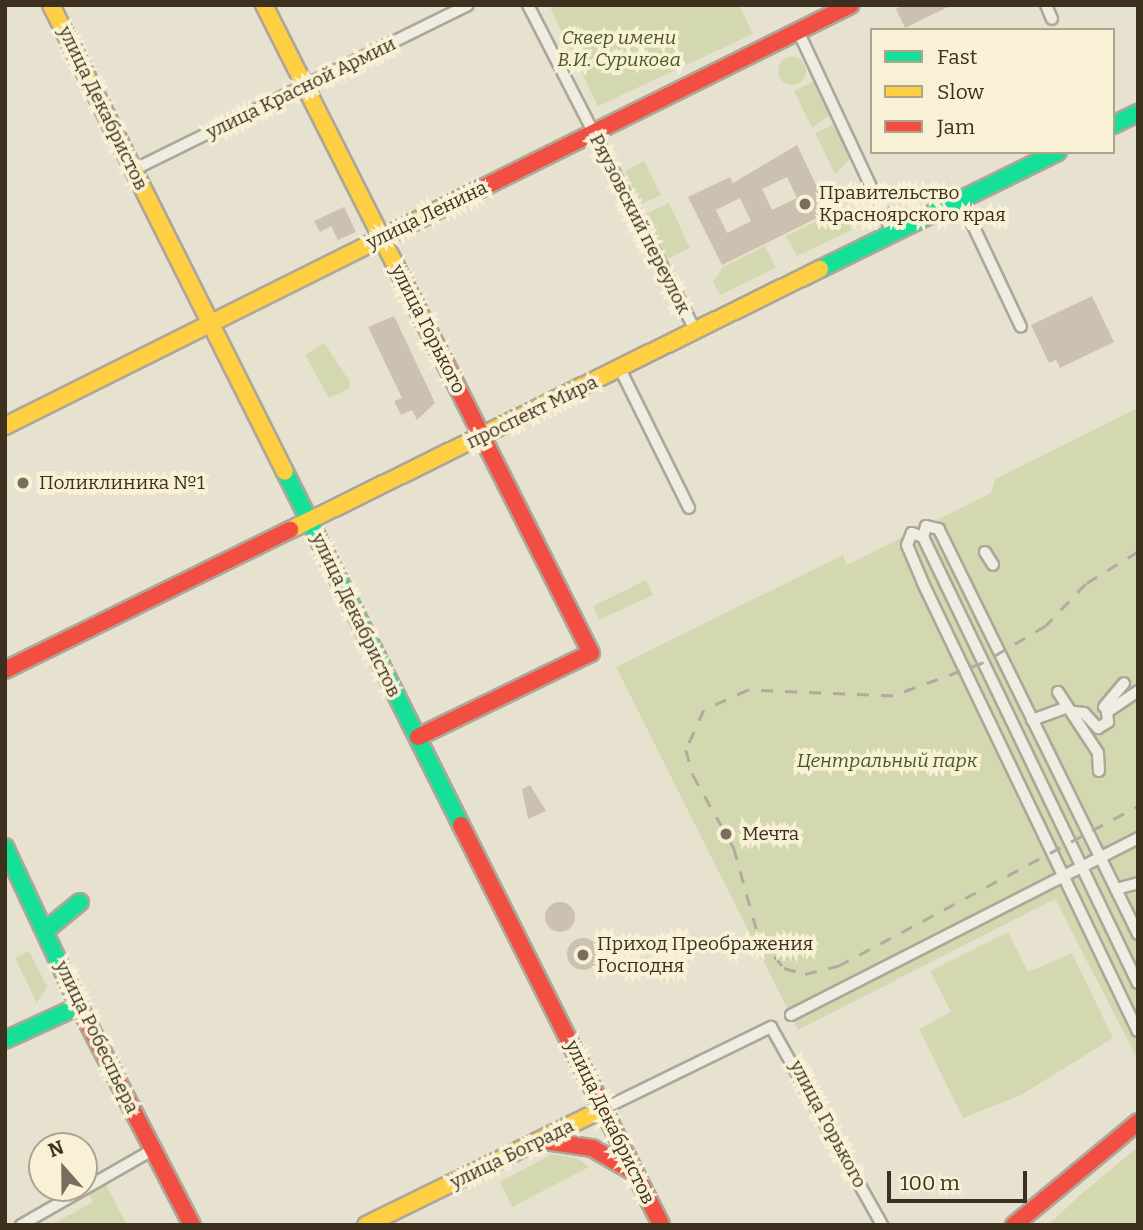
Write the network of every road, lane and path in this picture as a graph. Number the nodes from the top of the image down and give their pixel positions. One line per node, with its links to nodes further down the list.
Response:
1 (51, 5): 14 (main road, улица Декабристов)
2 (264, 5): 9 (main road, улица Горького)
3 (468, 5): 9 (street, улица Красной Армии)
4 (528, 5): 12 (street, Ряузовский переулок)
5 (850, 5): 8 (main road, улица Ленина)
6 (1046, 5): 7 (street)
7 (1052, 19)
8 (798, 31): 12 (main road, улица Ленина); 16 (street)
9 (305, 85): 14 (street, улица Красной Армии); 17 (main road, улица Горького)
10 (1138, 113): 11 (main road)
11 (1115, 124)
12 (594, 132): 17 (main road, улица Ленина); 20 (street, Ряузовский переулок)
13 (1054, 154): 15 (main road, проспект Мира)
14 (133, 170): 18 (main road, улица Декабристов)
15 (961, 200): 16 (main road, проспект Мира); 19 (street)
16 (893, 234): 20 (main road, проспект Мира)
17 (382, 238): 18 (main road, улица Ленина); 23 (main road, улица Горького)
18 (210, 322): 22 (main road, улица Ленина); 25 (main road, улица Декабристов)
19 (1021, 327)
20 (696, 331): 21 (main road, проспект Мира)
21 (620, 369): 23 (main road, проспект Мира); 24 (street)
22 (5, 426)
23 (481, 437): 25 (main road, проспект Мира); 36 (main road, улица Горького)
24 (689, 508)
25 (309, 521): 29 (main road, проспект Мира); 36 (main road, улица Декабристов)
26 (923, 537): 34 (street); 42 (street); 43 (street)
27 (985, 552): 28 (street)
28 (993, 565)
29 (5, 670)
30 (1058, 692): 32 (street)
31 (1133, 694): 33 (street); 33 (street)
32 (1076, 710): 33 (street); 34 (street); 35 (street); 37 (street)
33 (1105, 710): 35 (street)
34 (1032, 720): 41 (street)
35 (1098, 728): 37 (street)
36 (418, 737): 55 (main road, улица Декабристов)
37 (1098, 753): 38 (street)
38 (1099, 771)
39 (1138, 838): 41 (street)
40 (5, 847): 47 (main road, улица Робеспьера)
41 (1099, 856): 42 (street); 45 (street)
42 (1081, 865): 43 (street); 49 (street)
43 (1064, 873): 51 (street); 53 (street)
44 (1138, 883): 45 (street)
45 (1116, 889): 48 (street)
46 (80, 902): 47 (main road)
47 (46, 930): 50 (main road, улица Робеспьера)
48 (1138, 934)
49 (1138, 983)
50 (79, 1006): 54 (main road); 58 (main road, улица Робеспьера)
51 (791, 1015)
52 (771, 1027): 55 (street, улица Бограда); 64 (street, улица Горького)
53 (1138, 1031)
54 (5, 1040)
55 (603, 1109): 57 (main road, улица Бограда); 59 (main road, улица Декабристов)
56 (1138, 1122): 65 (main road)
57 (538, 1142): 59 (main road); 62 (main road, улица Бограда)
58 (153, 1149): 60 (street); 61 (main road, улица Робеспьера)
59 (637, 1177): 63 (main road, улица Декабристов)
60 (21, 1225)
61 (192, 1225)
62 (366, 1225)
63 (661, 1225)
64 (882, 1225)
65 (1014, 1225)

